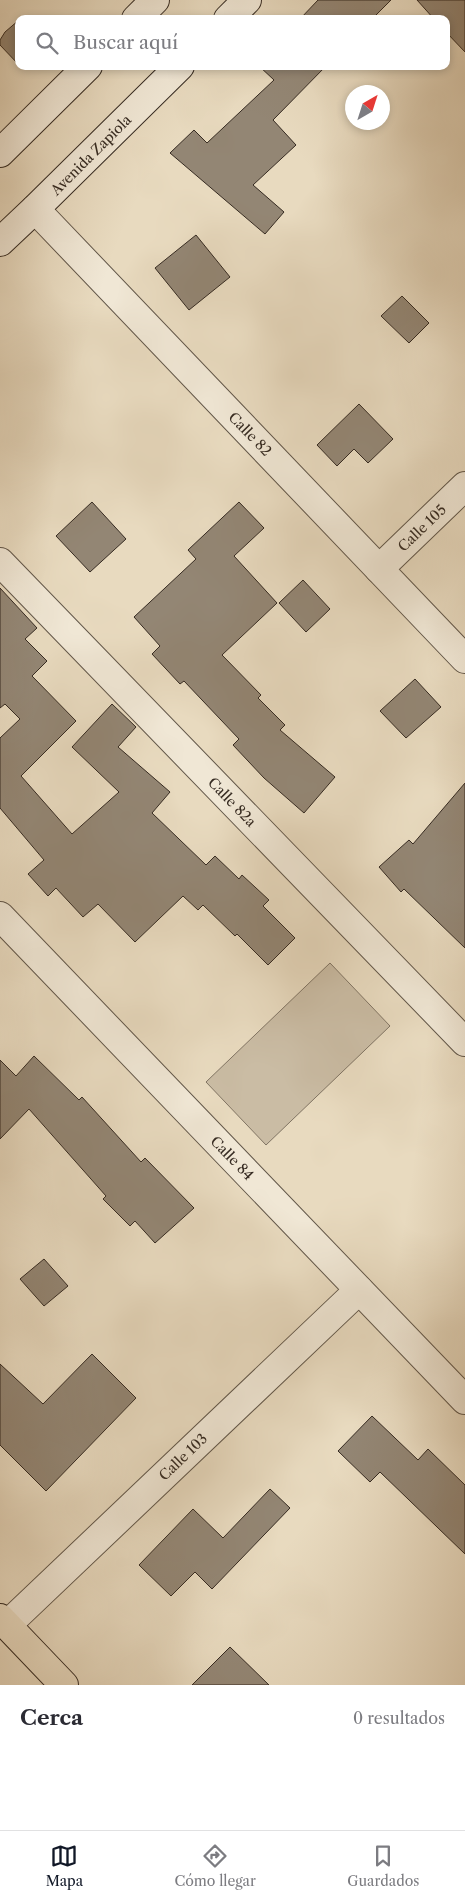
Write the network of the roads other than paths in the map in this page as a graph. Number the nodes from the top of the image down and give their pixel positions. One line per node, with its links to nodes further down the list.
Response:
1 (156, 0): 3 (street)
2 (247, 0): 4 (street)
3 (140, 15)
4 (232, 15)
5 (84, 70): 7 (street)
6 (176, 70): 8 (street, Avenida Zapiola)
7 (0, 153)
8 (35, 210): 9 (street, Avenida Zapiola); 12 (street, Calle 82)
9 (0, 242)
10 (465, 486): 12 (street, Calle 105)
11 (0, 562): 15 (street, Calle 82a)
12 (379, 570): 13 (street, Calle 82)
13 (465, 659)
14 (2, 924): 16 (street, Calle 84)
15 (465, 1042)
16 (359, 1290): 17 (street, Calle 84); 18 (street, Calle 103)
17 (465, 1400)
18 (3, 1622): 19 (main road)
19 (64, 1685)

